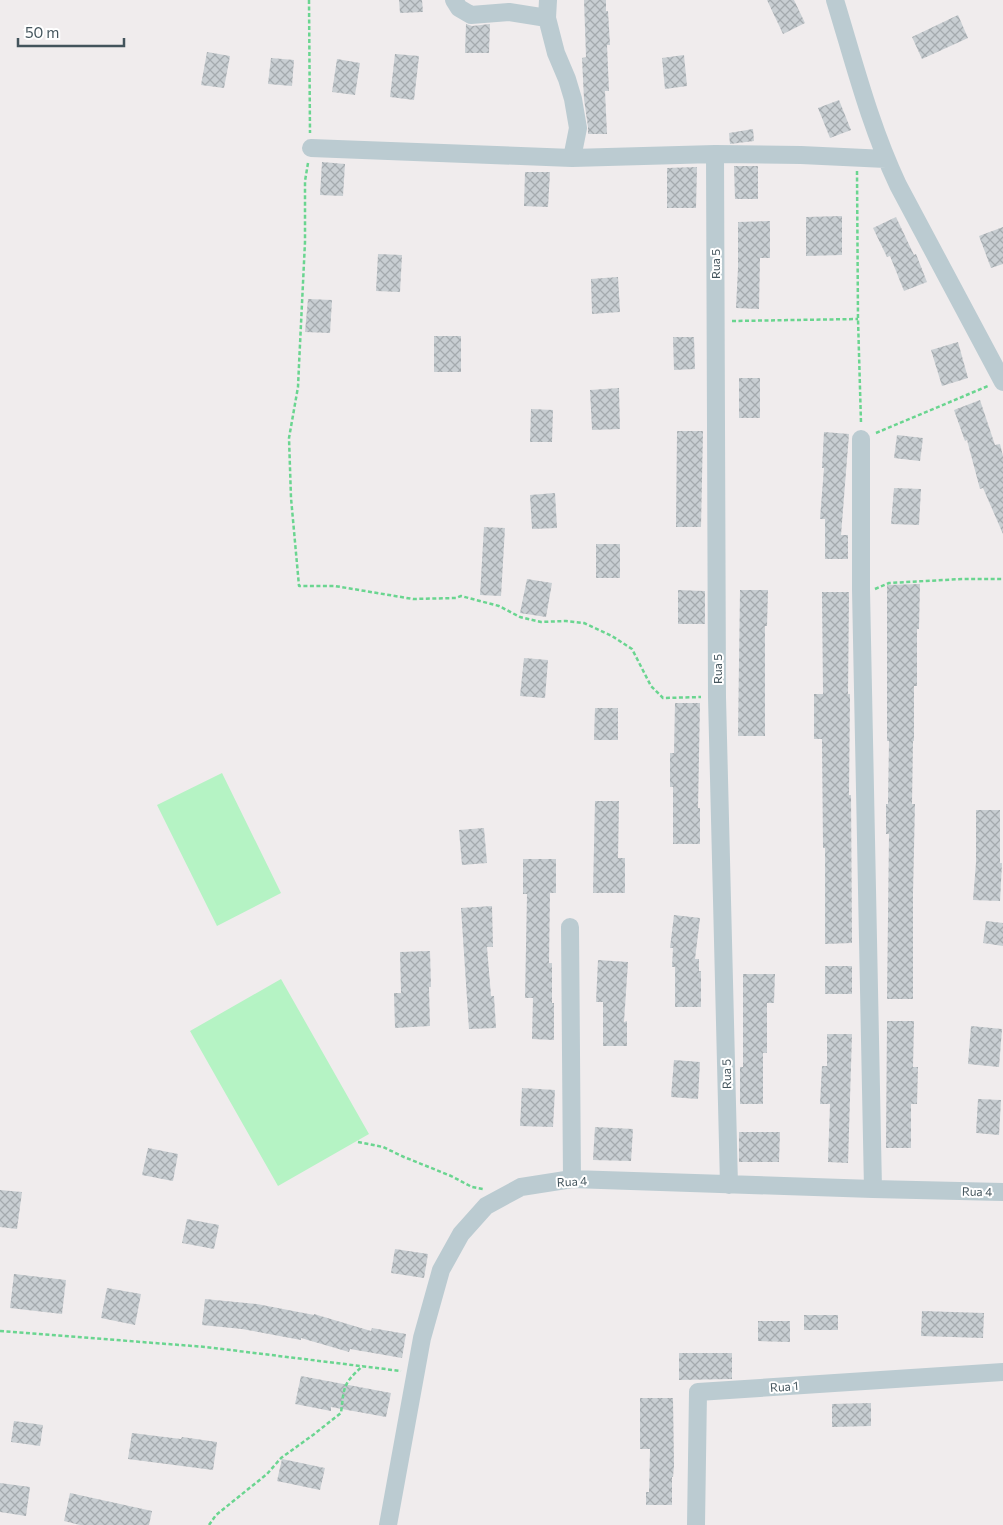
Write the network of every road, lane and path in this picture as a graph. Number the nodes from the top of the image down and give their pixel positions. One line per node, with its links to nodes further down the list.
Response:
1 (309, 0): 6 (path)
2 (454, 0): 5 (street)
3 (548, 0): 5 (street)
4 (835, 0): 10 (street)
5 (547, 18): 8 (street)
6 (311, 148): 8 (street); 17 (path)
7 (715, 154): 8 (street); 9 (street); 12 (street, Rua 5)
8 (572, 158)
9 (857, 158): 10 (street); 11 (path)
10 (886, 159): 13 (street)
11 (858, 319): 12 (path); 14 (path)
12 (716, 321): 17 (street, Rua 5)
13 (1002, 381): 14 (path)
14 (861, 438): 16 (street)
15 (1003, 579): 16 (path)
16 (862, 590): 23 (street)
17 (717, 697): 21 (street, Rua 5)
18 (570, 927): 20 (street)
19 (358, 1142): 22 (path)
20 (572, 1179): 21 (street, Rua 4); 28 (street, Rua 4)
21 (729, 1185): 23 (street, Rua 4)
22 (487, 1189)
23 (873, 1189): 24 (street, Rua 4)
24 (1003, 1192)
25 (0, 1331): 26 (path)
26 (363, 1366): 28 (path); 29 (path)
27 (1003, 1372): 31 (street, Rua 1)
28 (415, 1373): 30 (street, Rua 4)
29 (209, 1525)
30 (388, 1525)
31 (696, 1525)

